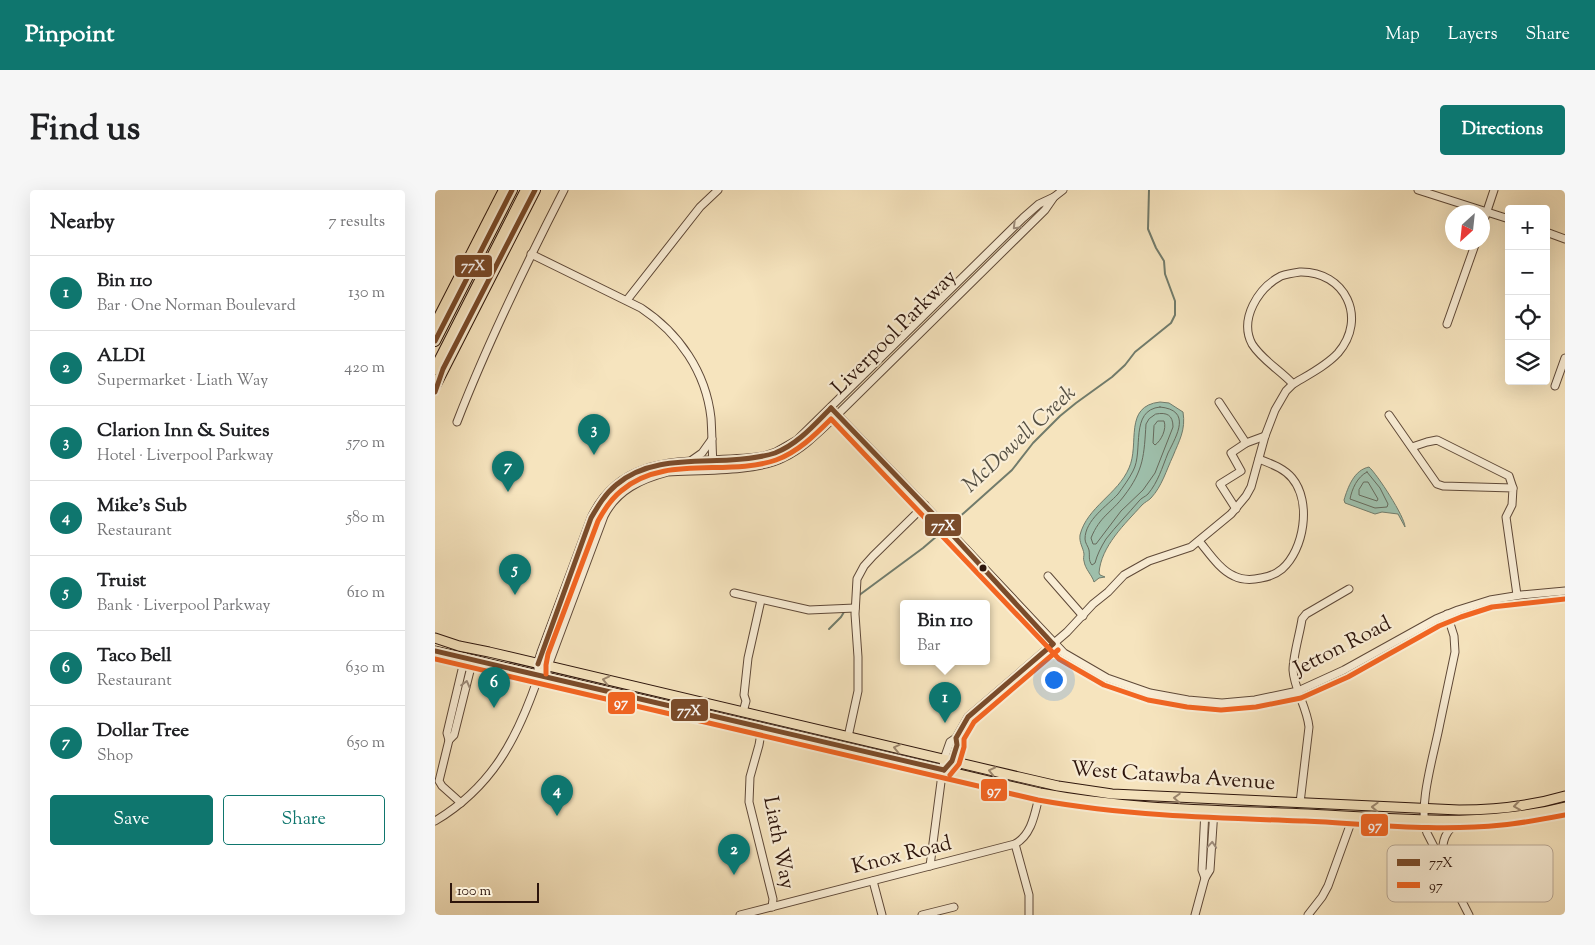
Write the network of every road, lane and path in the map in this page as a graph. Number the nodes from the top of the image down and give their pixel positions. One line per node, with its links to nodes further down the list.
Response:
1 (504, 190): 19 (highway)
2 (512, 190): 24 (highway)
3 (526, 190): 26 (highway)
4 (535, 190): 26 (highway)
5 (564, 190): 18 (street)
6 (718, 190): 20 (street)
7 (1063, 190): 10 (street, Liverpool Parkway)
8 (1418, 190): 11 (street)
9 (1494, 190): 12 (street)
10 (1055, 197): 32 (street, Liverpool Parkway, one-way to 32); 33 (street, Liverpool Parkway)
11 (1465, 205)
12 (1489, 205)
13 (1490, 213): 14 (street)
14 (1505, 218)
15 (1550, 233): 16 (street)
16 (1565, 239)
17 (1473, 250): 22 (street)
18 (531, 254): 20 (street); 35 (street)
19 (469, 258): 21 (highway); 23 (highway)
20 (627, 300): 37 (street)
21 (435, 311)
22 (1447, 324)
23 (435, 325)
24 (435, 341)
25 (1565, 358): 29 (street)
26 (439, 369): 28 (highway); 30 (highway)
27 (1293, 384): 27 (street); 36 (street)
28 (435, 386)
29 (1555, 386)
30 (435, 392)
31 (1219, 402): 38 (street)
32 (831, 408): 33 (street, Jetton Road); 41 (street, Liverpool Parkway)
33 (837, 414): 43 (street, Liverpool Parkway); 45 (street, Jetton Road)
34 (1389, 415): 39 (street)
35 (457, 422)
36 (1265, 436): 38 (street); 40 (street)
37 (712, 439): 41 (street); 42 (street)
38 (1246, 443): 46 (street)
39 (1411, 447): 44 (street); 44 (street)
40 (1259, 459): 46 (street); 47 (street)
41 (713, 460): 42 (street, Liverpool Parkway); 43 (street)
42 (691, 461): 61 (street, Liverpool Parkway)
43 (713, 470): 62 (street, Liverpool Parkway)
44 (1513, 488): 52 (street)
45 (925, 505): 54 (street); 58 (street, Jetton Road)
46 (1235, 509): 47 (street)
47 (1199, 541): 56 (street)
48 (1048, 576): 56 (street)
49 (1349, 589): 64 (street)
50 (1565, 591): 52 (street, Jetton Road)
51 (733, 593): 53 (street)
52 (1517, 595): 55 (street, Jetton Road)
53 (761, 600): 54 (street); 65 (street)
54 (855, 608): 71 (street)
55 (1447, 614): 64 (street, Jetton Road); 82 (street)
56 (1083, 616): 58 (street)
57 (435, 638): 61 (main road, West Catawba Avenue)
58 (1053, 644): 64 (street, Jetton Road); 72 (street)
59 (435, 651): 60 (main road, West Catawba Avenue)
60 (469, 658): 63 (main road, West Catawba Avenue); 79 (street)
61 (537, 664): 62 (main road, West Catawba Avenue); 63 (street)
62 (548, 666): 63 (street, Liverpool Parkway); 67 (main road, West Catawba Avenue, one-way to 62)
63 (539, 675): 66 (main road, West Catawba Avenue); 79 (street)
64 (1298, 691): 80 (street)
65 (744, 695): 67 (street); 68 (street)
66 (682, 708): 68 (main road); 69 (main road, West Catawba Avenue)
67 (733, 709): 68 (main road, West Catawba Avenue)
68 (743, 712): 70 (main road, West Catawba Avenue)
69 (761, 727): 70 (main road); 73 (main road, West Catawba Avenue); 94 (street, Liath Way)
70 (830, 732): 71 (main road, West Catawba Avenue)
71 (847, 737): 72 (main road, West Catawba Avenue, one-way to 71)
72 (948, 760): 73 (street); 75 (main road, West Catawba Avenue, one-way to 72)
73 (944, 770): 74 (main road, West Catawba Avenue); 91 (street)
74 (1040, 793): 77 (main road, West Catawba Avenue); 88 (street)
75 (1145, 796): 77 (main road); 78 (main road, West Catawba Avenue, one-way to 75)
76 (1565, 796): 82 (main road, West Catawba Avenue, one-way to 82)
77 (1080, 800): 83 (main road, West Catawba Avenue)
78 (1271, 802): 80 (main road, West Catawba Avenue); 83 (main road)
79 (461, 803): 86 (street)
80 (1300, 803): 82 (main road, West Catawba Avenue, one-way to 80)
81 (1565, 807): 87 (main road, West Catawba Avenue)
82 (1423, 809): 85 (street)
83 (1210, 810): 84 (main road, West Catawba Avenue); 100 (street)
84 (1353, 817): 85 (main road, West Catawba Avenue); 101 (street)
85 (1423, 820): 87 (main road, West Catawba Avenue); 89 (street)
86 (435, 821)
87 (1463, 821): 90 (street)
88 (1015, 844): 91 (street, Knox Road); 99 (street)
89 (1433, 845)
90 (1443, 845)
91 (930, 866): 92 (street, Knox Road)
92 (873, 881): 94 (street, Knox Road); 97 (street)
93 (1462, 902): 102 (street)
94 (772, 907): 96 (street, Knox Road)
95 (954, 908): 98 (street)
96 (740, 915)
97 (881, 915)
98 (922, 915)
99 (1029, 915)
100 (1195, 915)
101 (1308, 915)
102 (1469, 915)

